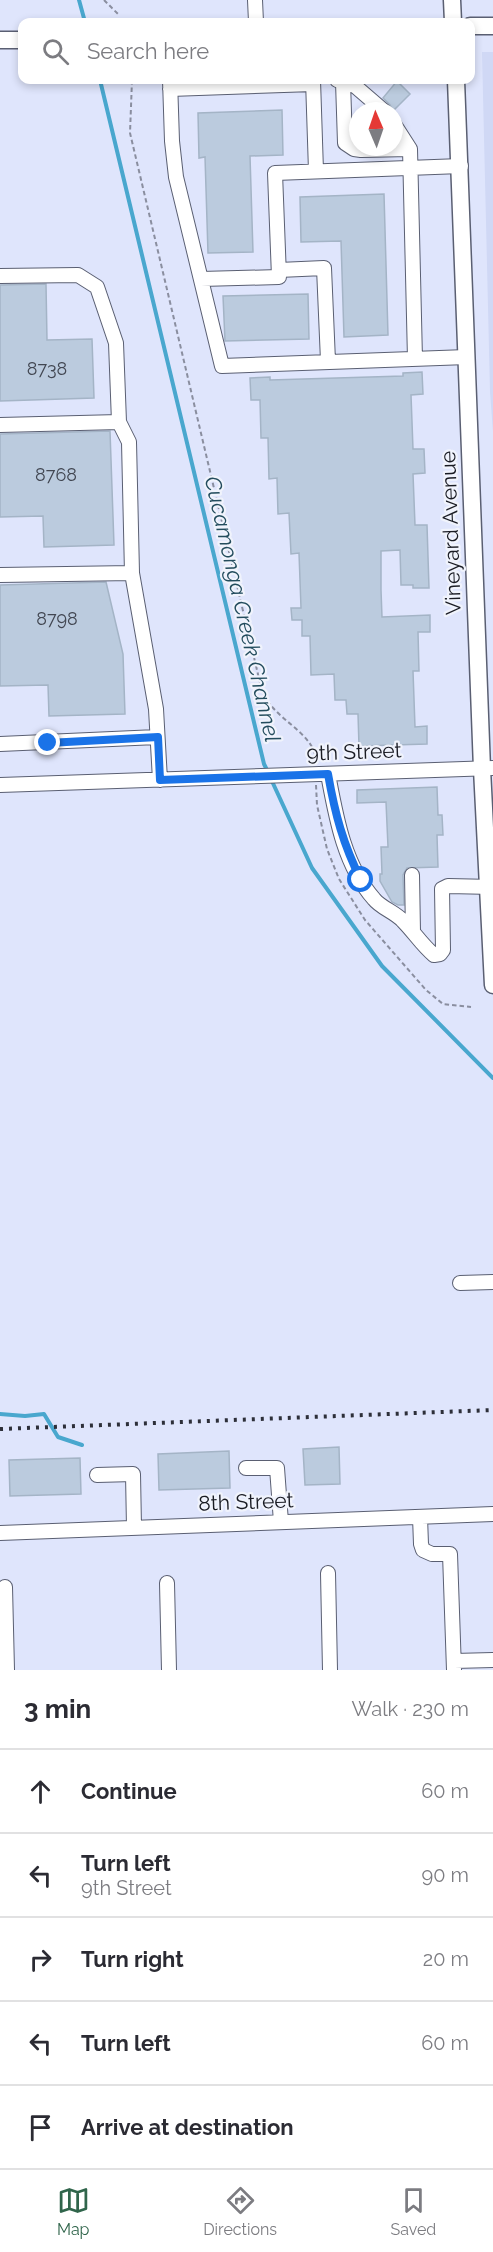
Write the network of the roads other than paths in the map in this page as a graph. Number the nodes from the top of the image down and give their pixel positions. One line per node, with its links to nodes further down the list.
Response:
1 (255, 0): 3 (street)
2 (452, 0): 4 (main road)
3 (256, 18)
4 (453, 18)
5 (475, 26): 6 (main road)
6 (493, 26)
7 (0, 40): 8 (main road)
8 (18, 40)
9 (170, 84): 22 (street)
10 (313, 84): 19 (street)
11 (339, 84): 16 (street)
12 (349, 84): 14 (street)
13 (456, 84): 17 (main road, Vineyard Avenue)
14 (374, 102)
15 (403, 138): 16 (street)
16 (410, 149): 18 (street)
17 (460, 166): 18 (street); 23 (main road, Vineyard Avenue)
18 (411, 168): 19 (street); 24 (street)
19 (316, 171): 20 (street)
20 (279, 270): 22 (street); 25 (street)
21 (0, 276): 26 (street)
22 (201, 279): 25 (street)
23 (467, 357): 24 (street); 32 (main road, Vineyard Avenue)
24 (415, 359): 25 (street)
25 (328, 361)
26 (119, 422): 27 (street); 28 (street)
27 (0, 425)
28 (132, 573): 29 (street); 30 (street)
29 (0, 575)
30 (158, 737): 31 (street); 34 (street)
31 (0, 744)
32 (488, 769): 33 (street, 9th Street); 37 (main road, Vineyard Avenue)
33 (328, 774): 34 (street, 9th Street); 38 (street)
34 (160, 780): 35 (street, 9th Street)
35 (0, 784)
36 (412, 875): 38 (street)
37 (491, 887): 38 (street); 39 (main road, Vineyard Avenue)
38 (413, 933)
39 (493, 985)
40 (493, 1282): 41 (street)
41 (460, 1283)
42 (246, 1468): 46 (street)
43 (97, 1475): 47 (street)
44 (493, 1514): 45 (street, 8th Street)
45 (420, 1517): 46 (street, 8th Street); 53 (street)
46 (281, 1522): 47 (street, 8th Street)
47 (134, 1527): 48 (street, 8th Street)
48 (0, 1533)
49 (328, 1573): 56 (street)
50 (167, 1583): 55 (street)
51 (5, 1587): 54 (street)
52 (493, 1660): 53 (street)
53 (454, 1666)
54 (7, 1670)
55 (169, 1670)
56 (330, 1670)

